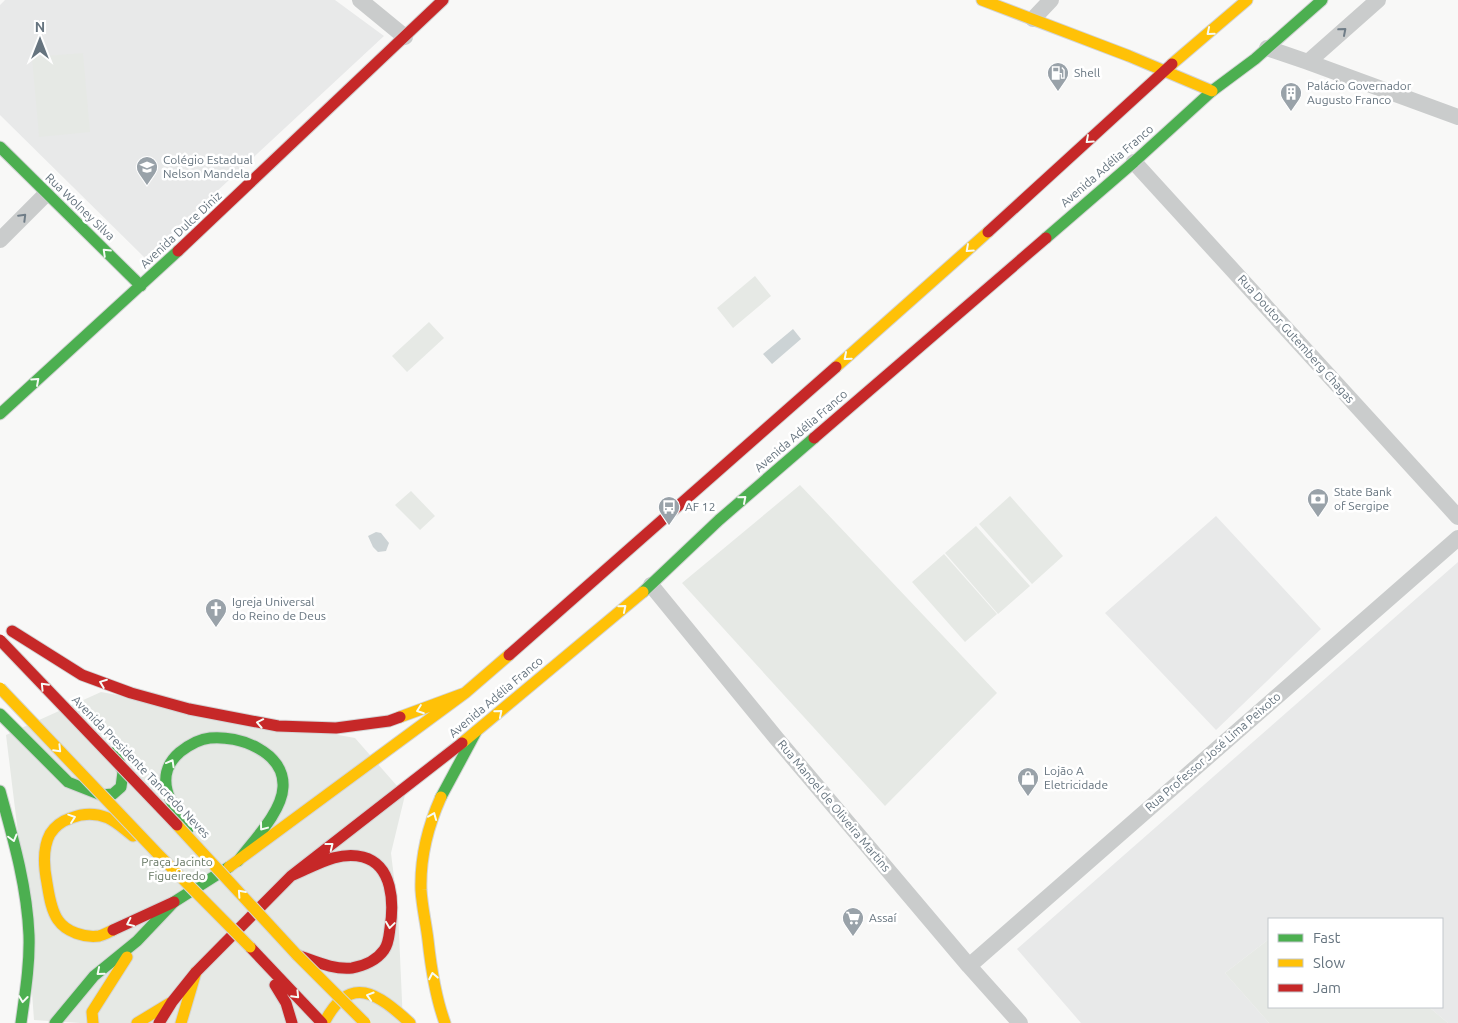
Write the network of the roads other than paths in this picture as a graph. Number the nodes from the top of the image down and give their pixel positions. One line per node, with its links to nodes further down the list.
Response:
1 (360, 0): 9 (street)
2 (443, 0): 9 (main road, Avenida Dulce Diniz)
3 (982, 0): 8 (main road)
4 (1051, 0): 8 (street)
5 (1247, 0): 12 (main road, Avenida Adélia Franco, one-way to 12)
6 (1322, 0): 10 (main road, Avenida Adélia Franco)
7 (1378, 0): 11 (street, one-way to 7)
8 (1033, 19): 12 (main road)
9 (405, 37): 19 (main road, Avenida Dulce Diniz)
10 (1267, 48): 11 (street); 13 (main road, Avenida Adélia Franco)
11 (1308, 62): 14 (street)
12 (1165, 70): 13 (main road); 27 (main road, Avenida Adélia Franco, one-way to 27)
13 (1212, 91): 16 (main road, Avenida Adélia Franco)
14 (1458, 118)
15 (0, 147): 17 (main road, Rua Wolney Silva)
16 (1134, 162): 21 (street, Rua Doutor Gutemberg Chagas); 23 (main road, Avenida Adélia Franco, one-way to 16)
17 (46, 194): 18 (street, one-way to 17); 19 (main road, Rua Wolney Silva, one-way to 17)
18 (0, 240)
19 (141, 286): 20 (main road, Avenida Dulce Diniz, one-way to 19)
20 (0, 414)
21 (1458, 517)
22 (1458, 538): 40 (street, Rua Professor José Lima Peixoto)
23 (650, 586): 30 (main road, Avenida Adélia Franco, one-way to 23); 40 (street, Rua Manoel de Oliveira Martins)
24 (0, 640): 33 (main road, Avenida Presidente Tancredo Neves, one-way to 24, bridge)
25 (38, 660): 27 (main road, one-way to 25)
26 (0, 688): 32 (main road, one-way to 32, bridge)
27 (465, 693): 34 (main road, Avenida Adélia Franco)
28 (0, 714): 29 (main road)
29 (96, 723)
30 (476, 732): 35 (main road, Avenida Adélia Franco, one-way to 30); 53 (main road, one-way to 30)
31 (0, 791): 43 (main road, one-way to 43)
32 (157, 852): 36 (main road, one-way to 32, bridge); 38 (main road, bridge)
33 (204, 852): 34 (main road, one-way to 34, bridge); 39 (main road, Avenida Presidente Tancredo Neves, one-way to 33, bridge)
34 (238, 861): 36 (main road, Avenida Adélia Franco)
35 (291, 876): 39 (main road, one-way to 39); 41 (main road)
36 (174, 902): 37 (main road)
37 (138, 941): 44 (main road, one-way to 44); 45 (main road)
38 (250, 947): 49 (main road); 50 (main road, one-way to 50)
39 (297, 955): 51 (main road, Avenida Presidente Tancredo Neves, bridge)
40 (969, 966): 54 (street, Rua Manoel de Oliveira Martins)
41 (196, 972): 42 (main road); 48 (main road)
42 (172, 1002): 46 (main road); 47 (main road)
43 (20, 1023)
44 (55, 1023)
45 (93, 1023)
46 (137, 1023)
47 (159, 1023)
48 (181, 1023)
49 (292, 1023)
50 (323, 1023): 52 (main road, one-way to 50)
51 (365, 1023)
52 (410, 1023)
53 (445, 1023)
54 (1020, 1023)

